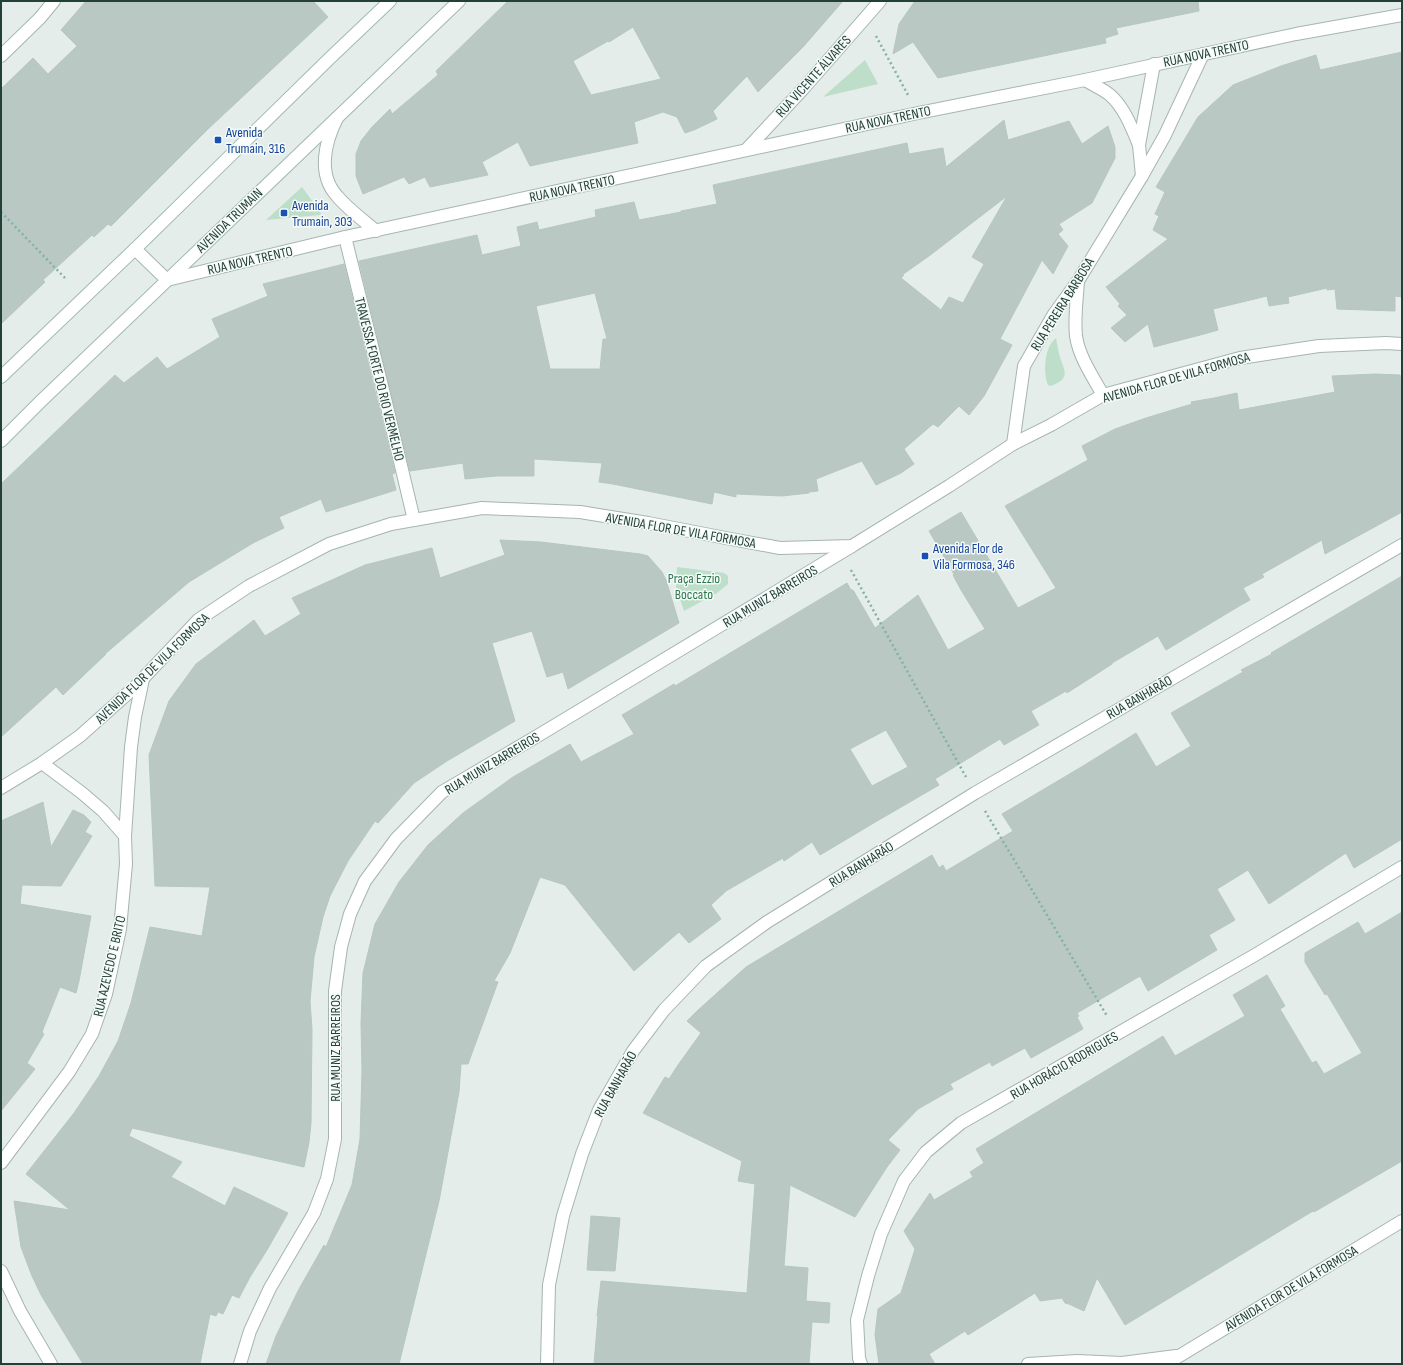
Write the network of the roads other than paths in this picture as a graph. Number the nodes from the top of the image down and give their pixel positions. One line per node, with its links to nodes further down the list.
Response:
1 (54, 1): 7 (street)
2 (390, 1): 16 (street)
3 (459, 1): 10 (street, AVENIDA TRUMAIN)
4 (880, 1): 12 (street, RUA VICENTE ÁLVARES)
5 (1402, 15): 6 (street, RUA NOVA TRENTO)
6 (1203, 54): 8 (street, RUA NOVA TRENTO); 13 (street, RUA PEREIRA BARBOSA)
7 (1, 56)
8 (1154, 64): 9 (street, RUA NOVA TRENTO); 11 (street)
9 (1085, 80): 11 (street); 12 (street, RUA NOVA TRENTO)
10 (339, 115): 14 (street); 17 (street, AVENIDA TRUMAIN)
11 (1139, 145): 13 (street)
12 (746, 150): 14 (street, RUA NOVA TRENTO)
13 (1142, 176): 18 (street, RUA PEREIRA BARBOSA)
14 (376, 231): 15 (street, RUA NOVA TRENTO)
15 (345, 237): 17 (street, RUA NOVA TRENTO); 24 (street, TRAVESSA FORTE DO RIO VERMELHO)
16 (135, 249): 17 (street); 20 (street)
17 (167, 280): 22 (street, AVENIDA TRUMAIN)
18 (1078, 281): 21 (street); 23 (street, RUA PEREIRA BARBOSA)
19 (1402, 344): 21 (street, AVENIDA FLOR DE VILA FORMOSA)
20 (1, 377)
21 (1103, 395): 23 (street, AVENIDA FLOR DE VILA FORMOSA)
22 (1, 441)
23 (1013, 444): 26 (street, AVENIDA FLOR DE VILA FORMOSA)
24 (414, 520): 26 (street, AVENIDA FLOR DE VILA FORMOSA); 27 (street, AVENIDA FLOR DE VILA FORMOSA)
25 (1402, 544): 38 (street, RUA BANHARÃO)
26 (852, 546): 37 (street, RUA MUNIZ BARREIROS)
27 (143, 679): 28 (street, AVENIDA FLOR DE VILA FORMOSA); 30 (street, RUA AZEVEDO E BRITO)
28 (42, 763): 29 (street, AVENIDA FLOR DE VILA FORMOSA); 30 (street)
29 (1, 788)
30 (125, 836): 32 (street, RUA AZEVEDO E BRITO)
31 (1402, 867): 39 (street, RUA HORÁCIO RODRIGUES)
32 (1, 1163)
33 (1402, 1221): 35 (street, AVENIDA FLOR DE VILA FORMOSA)
34 (1, 1271): 36 (street)
35 (1179, 1356): 40 (street, AVENIDA FLOR DE VILA FORMOSA); 41 (street, AVENIDA FLOR DE VILA FORMOSA)
36 (51, 1364)
37 (240, 1364)
38 (547, 1364)
39 (861, 1364)
40 (1031, 1364)
41 (1166, 1364)

